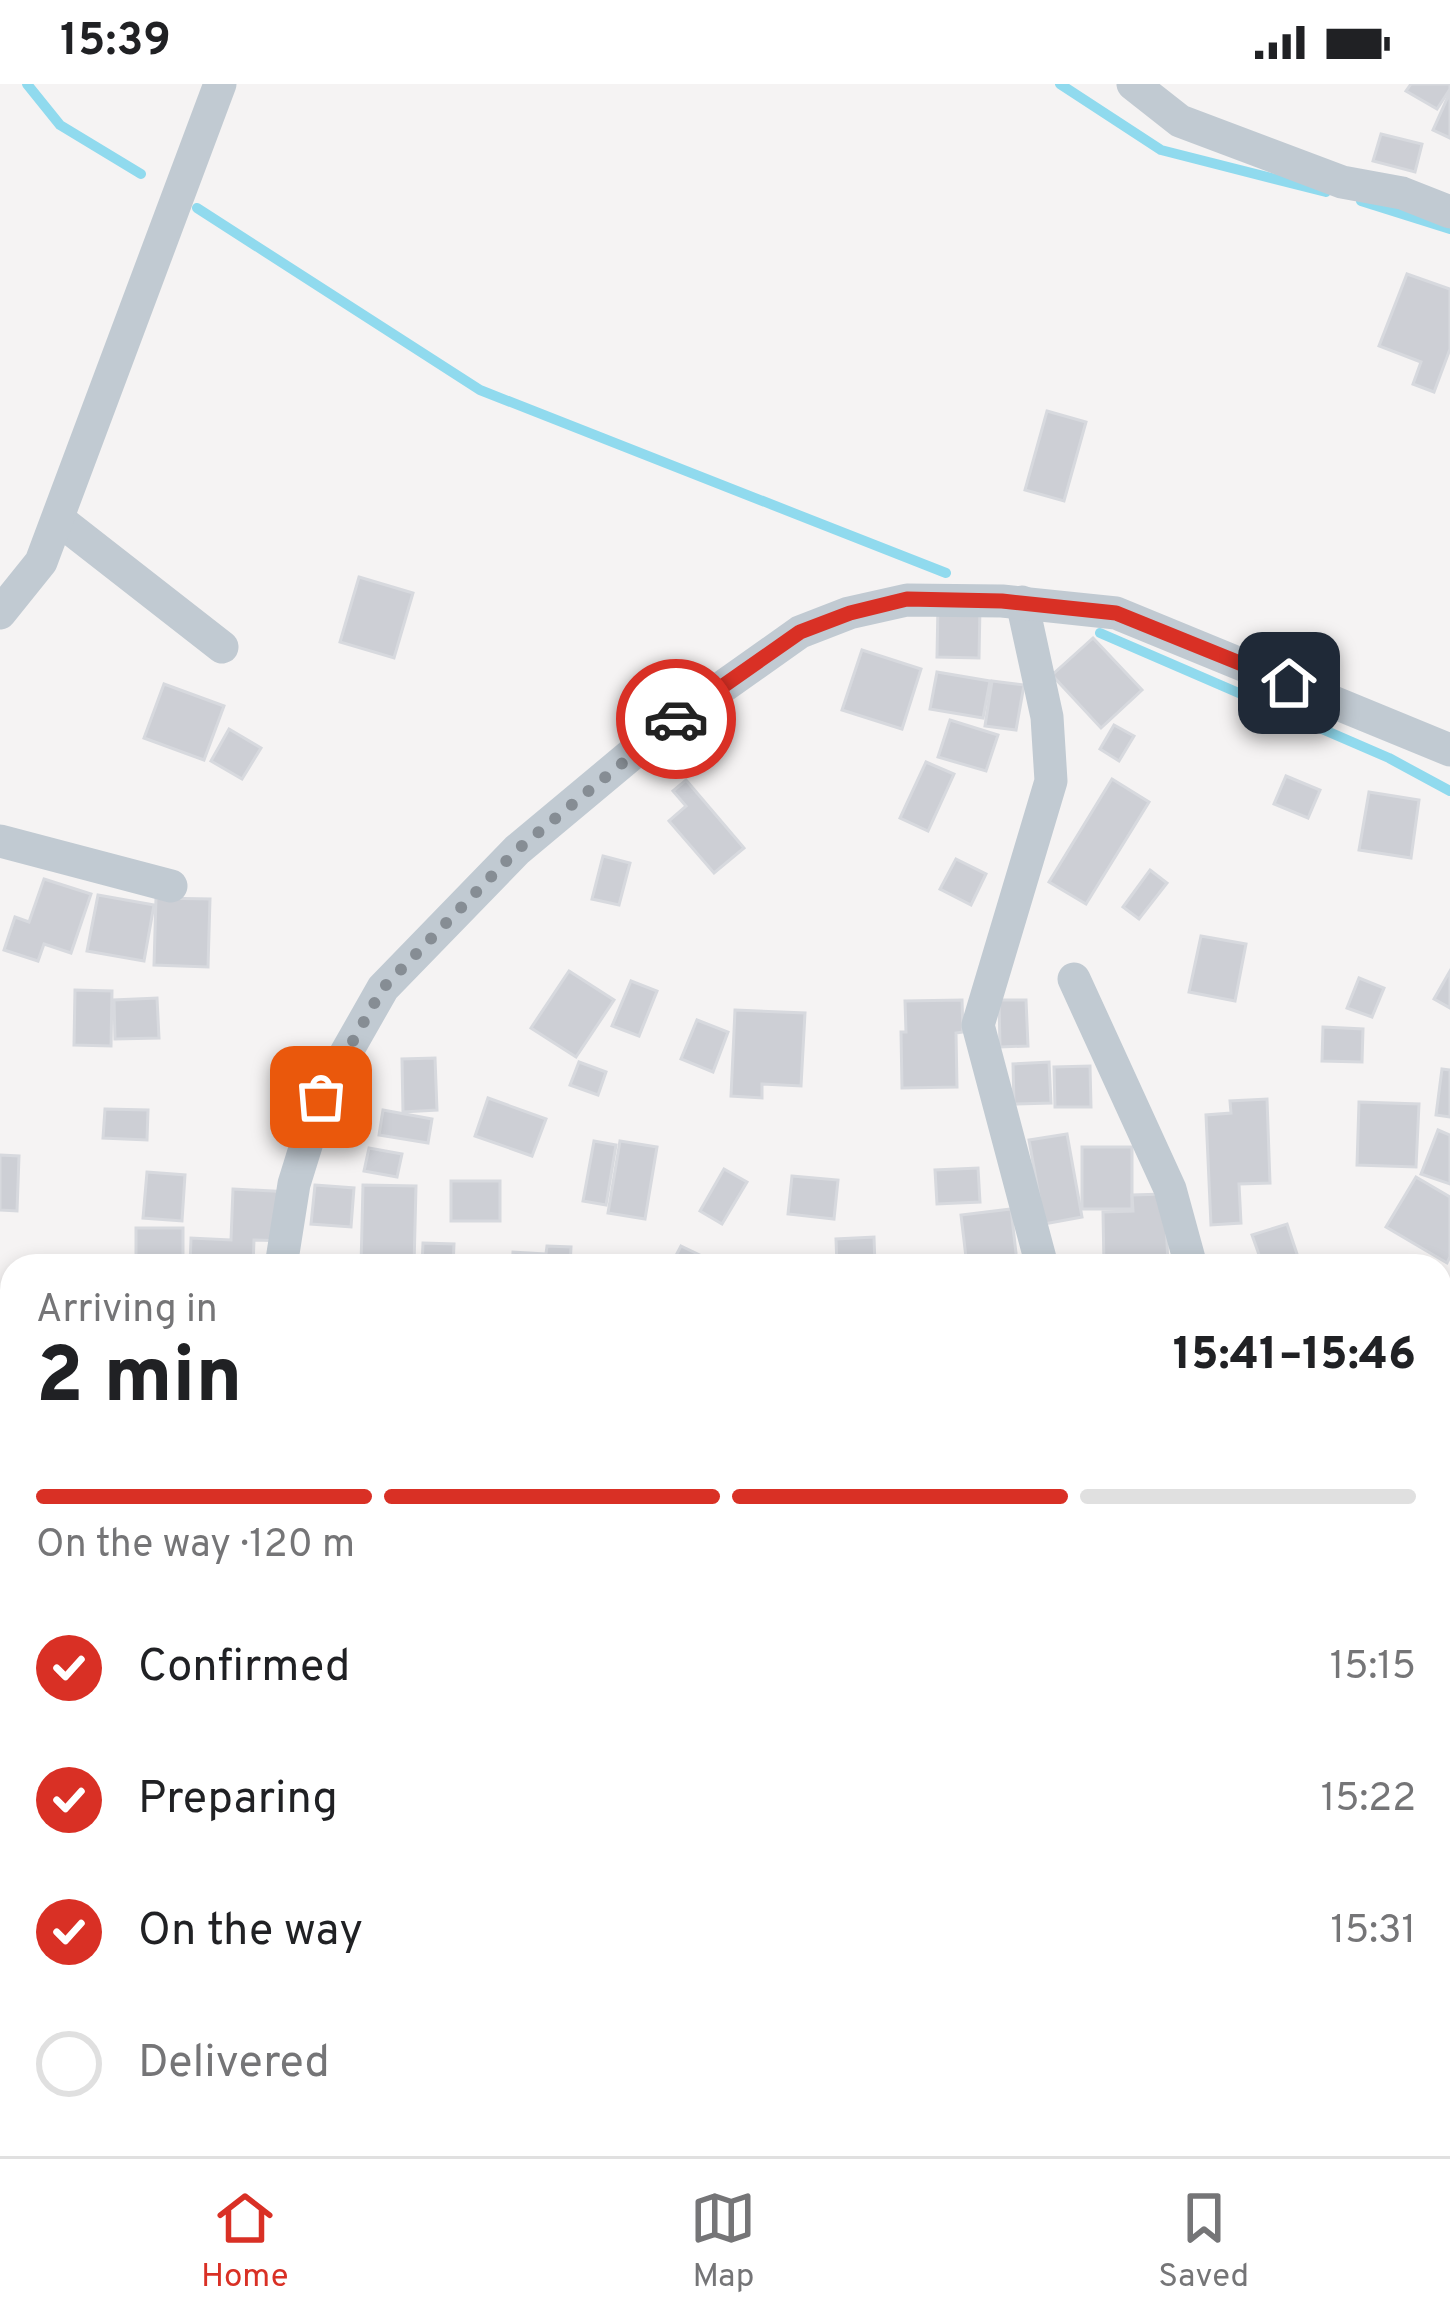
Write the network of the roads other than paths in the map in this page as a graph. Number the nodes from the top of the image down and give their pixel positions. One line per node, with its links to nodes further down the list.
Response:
1 (220, 84): 4 (street)
2 (1133, 84): 3 (street)
3 (1450, 212)
4 (58, 520): 6 (street); 7 (street)
5 (1022, 602): 8 (street); 12 (street); 13 (street)
6 (0, 614)
7 (222, 647)
8 (1450, 750)
9 (0, 841): 10 (street)
10 (171, 886)
11 (1074, 980): 14 (street)
12 (283, 1254)
13 (1039, 1254)
14 (1188, 1254)

